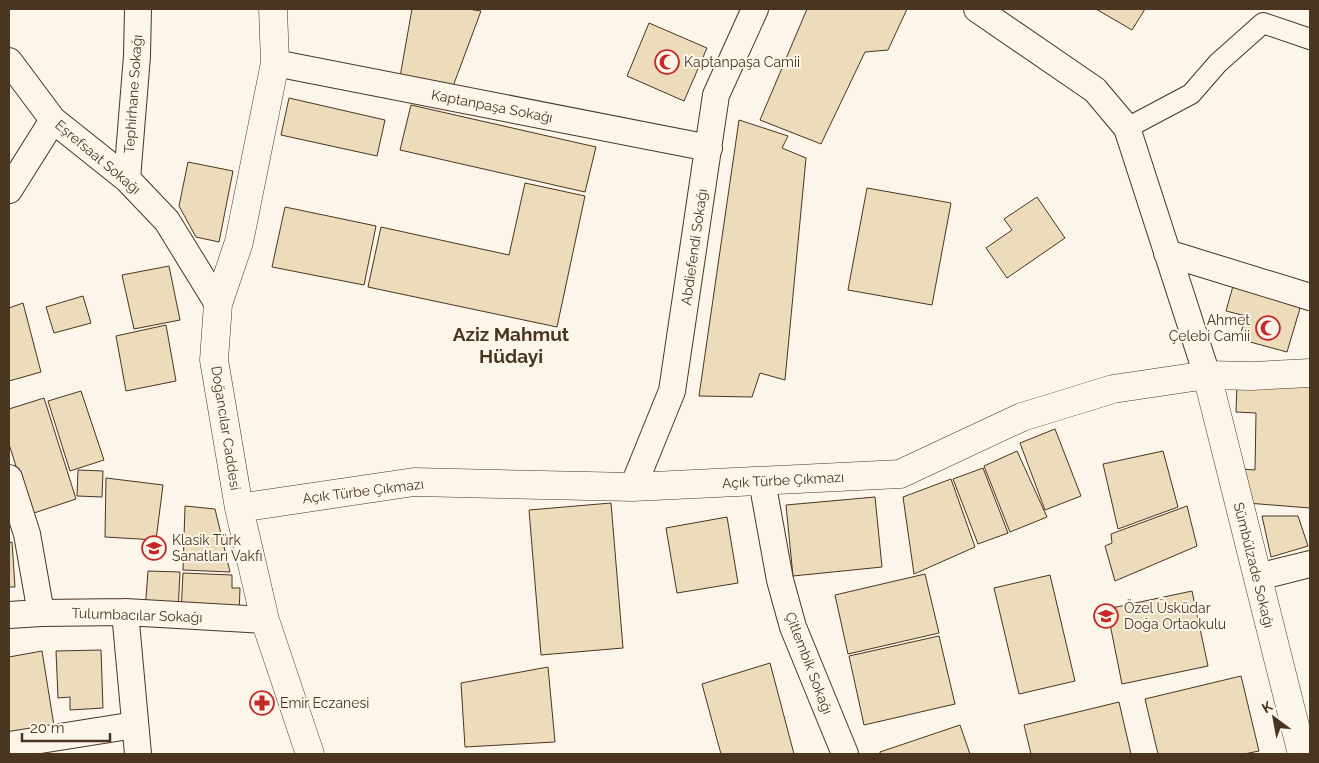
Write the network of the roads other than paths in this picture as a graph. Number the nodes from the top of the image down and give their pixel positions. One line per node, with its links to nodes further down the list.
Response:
1 (138, 9): 11 (street, Tephirhane Sokağı)
2 (273, 9): 7 (street, Doğancılar Caddesi)
3 (755, 9): 10 (street, Abdiefendi Sokağı)
4 (977, 9): 9 (street)
5 (1310, 39): 9 (street)
6 (9, 61): 8 (street, Eşrefsaat Sokağı)
7 (275, 63): 10 (street, Kaptanpaşa Sokağı); 15 (street, Doğancılar Caddesi)
8 (52, 120): 11 (street, Eşrefsaat Sokağı); 12 (street)
9 (1126, 128): 13 (street)
10 (709, 148): 20 (street, Abdiefendi Sokağı)
11 (127, 179): 15 (street, Eşrefsaat Sokağı)
12 (9, 190)
13 (1167, 253): 14 (street); 17 (street)
14 (1310, 297)
15 (218, 304): 21 (street, Doğancılar Caddesi)
16 (1310, 373): 17 (street, Açık Türbe Çıkmazı)
17 (1207, 375): 19 (street, Açık Türbe Çıkmazı); 24 (street, Sümbülzade Sokağı)
18 (9, 478): 22 (street)
19 (762, 481): 20 (street, Açık Türbe Çıkmazı); 33 (street, Çitlembik Sokağı)
20 (633, 487): 21 (street, Açık Türbe Çıkmazı)
21 (239, 508): 28 (street, Doğancılar Caddesi)
22 (18, 534): 26 (street)
23 (1310, 564): 24 (street)
24 (1258, 577): 34 (street, Sümbülzade Sokağı)
25 (125, 612): 26 (street, Tulumbacılar Sokağı); 28 (street, Tulumbacılar Sokağı); 29 (street)
26 (41, 613): 27 (street, Tulumbacılar Sokağı)
27 (9, 615)
28 (265, 620): 32 (street, Doğancılar Caddesi)
29 (135, 725): 30 (street); 31 (street)
30 (9, 745)
31 (138, 754)
32 (310, 754)
33 (845, 754)
34 (1302, 754)

